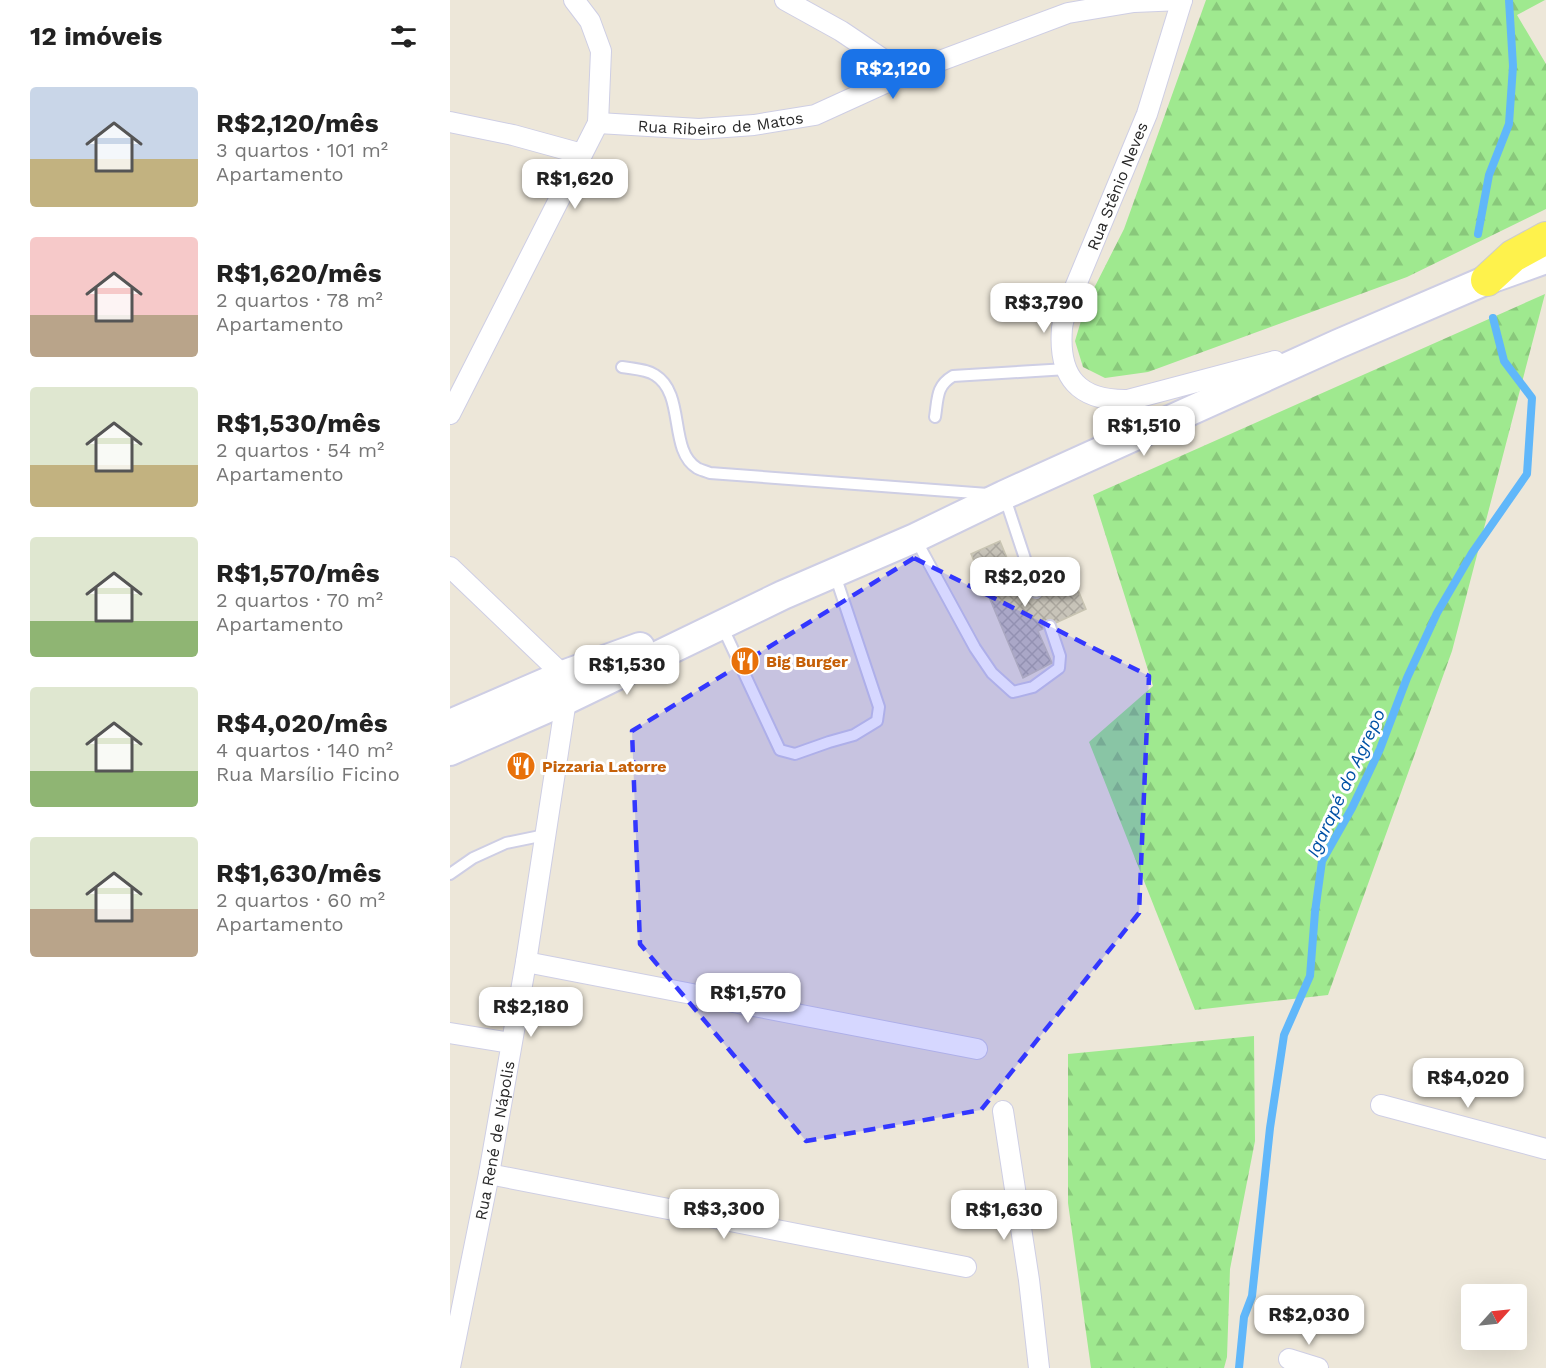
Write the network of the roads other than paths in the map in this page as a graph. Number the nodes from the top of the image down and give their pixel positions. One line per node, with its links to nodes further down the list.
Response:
1 (574, 0): 7 (street)
2 (785, 0): 5 (street)
3 (1182, 0): 4 (street, Rua Ribeiro de Matos); 14 (street, Rua Stênio Neves)
4 (1068, 7): 5 (street, Rua Ribeiro de Matos)
5 (905, 74): 7 (street, Rua Ribeiro de Matos)
6 (450, 122): 8 (street)
7 (598, 123): 8 (street)
8 (582, 154): 15 (street)
9 (1546, 238): 11 (main road)
10 (1546, 259): 11 (main road)
11 (1487, 280): 12 (main road)
12 (1338, 344): 14 (street); 17 (main road)
13 (622, 367): 17 (lane)
14 (1067, 369): 16 (lane)
15 (450, 414)
16 (935, 417)
17 (1004, 495): 18 (main road); 21 (lane)
18 (915, 538): 20 (main road); 24 (lane)
19 (450, 567): 25 (street)
20 (834, 572): 22 (main road); 23 (lane)
21 (1036, 592)
22 (783, 595): 23 (main road); 25 (main road)
23 (722, 625): 25 (main road)
24 (1050, 626)
25 (564, 687): 26 (main road); 27 (main road); 28 (street, Rua René de Nápolis)
26 (450, 724)
27 (450, 751)
28 (545, 835): 29 (lane); 30 (street, Rua René de Nápolis)
29 (450, 874)
30 (526, 962): 32 (street, Rua René de Nápolis); 33 (street)
31 (450, 1033): 32 (street)
32 (510, 1043): 37 (street, Rua René de Nápolis)
33 (977, 1049)
34 (1381, 1105): 36 (street)
35 (1003, 1111): 41 (street)
36 (1546, 1149)
37 (489, 1174): 38 (street); 40 (street, Rua René de Nápolis)
38 (966, 1267)
39 (1289, 1359): 42 (street)
40 (450, 1367)
41 (1039, 1368)
42 (1318, 1368)

